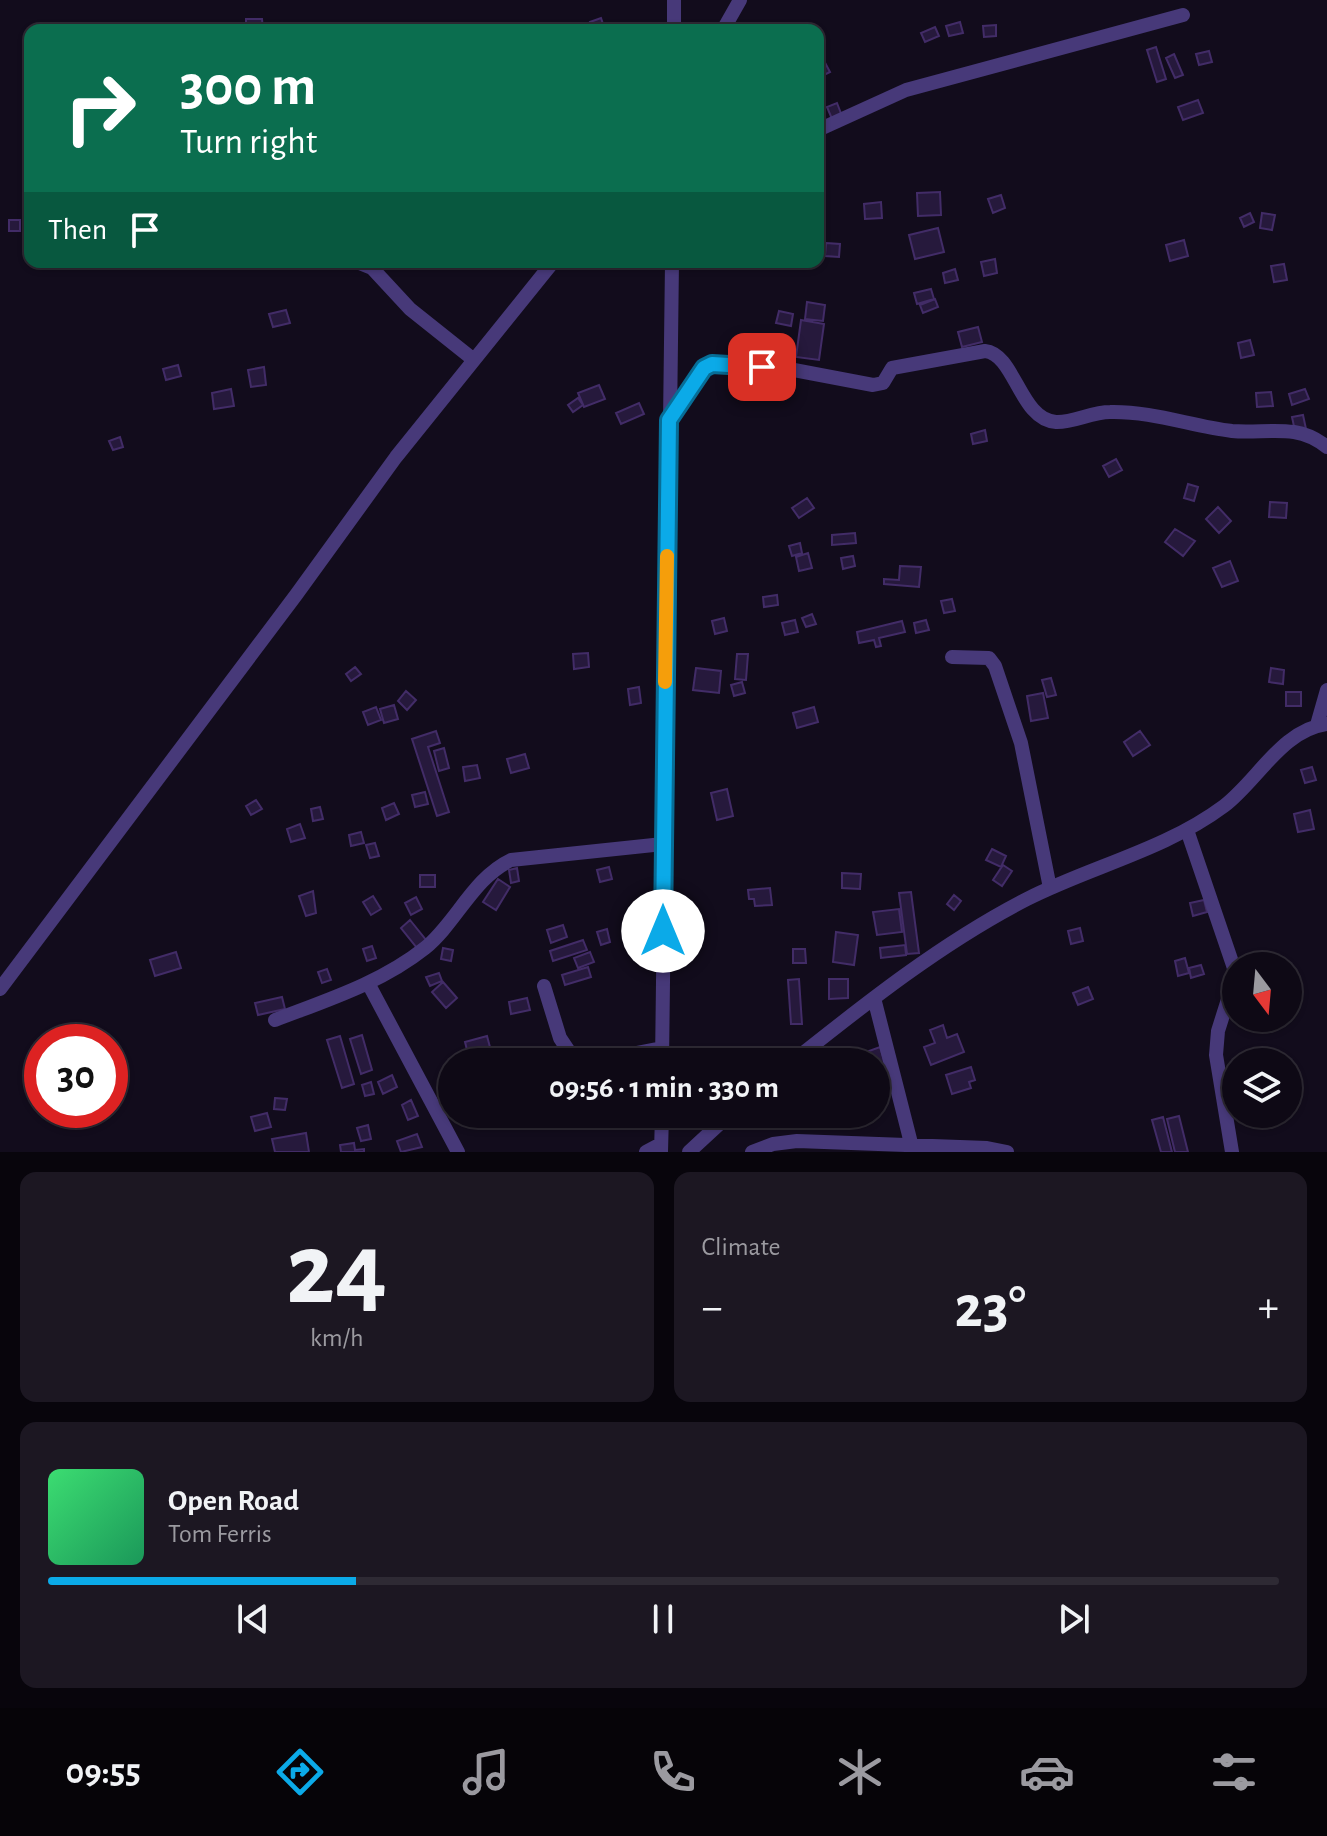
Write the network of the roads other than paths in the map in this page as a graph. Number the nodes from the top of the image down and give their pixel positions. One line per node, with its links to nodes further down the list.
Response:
1 (674, 0): 4 (street)
2 (740, 0): 5 (street)
3 (1183, 15): 6 (street)
4 (674, 24)
5 (726, 24)
6 (824, 127)
7 (372, 268): 10 (street)
8 (548, 268): 10 (street)
9 (672, 268): 11 (street)
10 (474, 360): 21 (street)
11 (669, 420): 12 (street); 17 (street)
12 (1327, 447)
13 (952, 657): 18 (street)
14 (1327, 690): 15 (street)
15 (1322, 725): 16 (street)
16 (1187, 830): 18 (street); 36 (street)
17 (663, 844): 19 (street); 25 (street)
18 (1050, 888): 22 (street)
19 (368, 983): 23 (street); 31 (street)
20 (544, 986): 24 (street)
21 (0, 989)
22 (874, 998): 26 (street); 29 (street)
23 (275, 1020)
24 (567, 1048)
25 (662, 1048)
26 (810, 1048)
27 (662, 1128): 30 (street)
28 (715, 1128): 33 (street)
29 (912, 1147): 34 (street); 35 (street)
30 (661, 1148): 32 (street)
31 (458, 1152)
32 (646, 1152)
33 (689, 1152)
34 (752, 1152)
35 (1007, 1152)
36 (1232, 1152)

